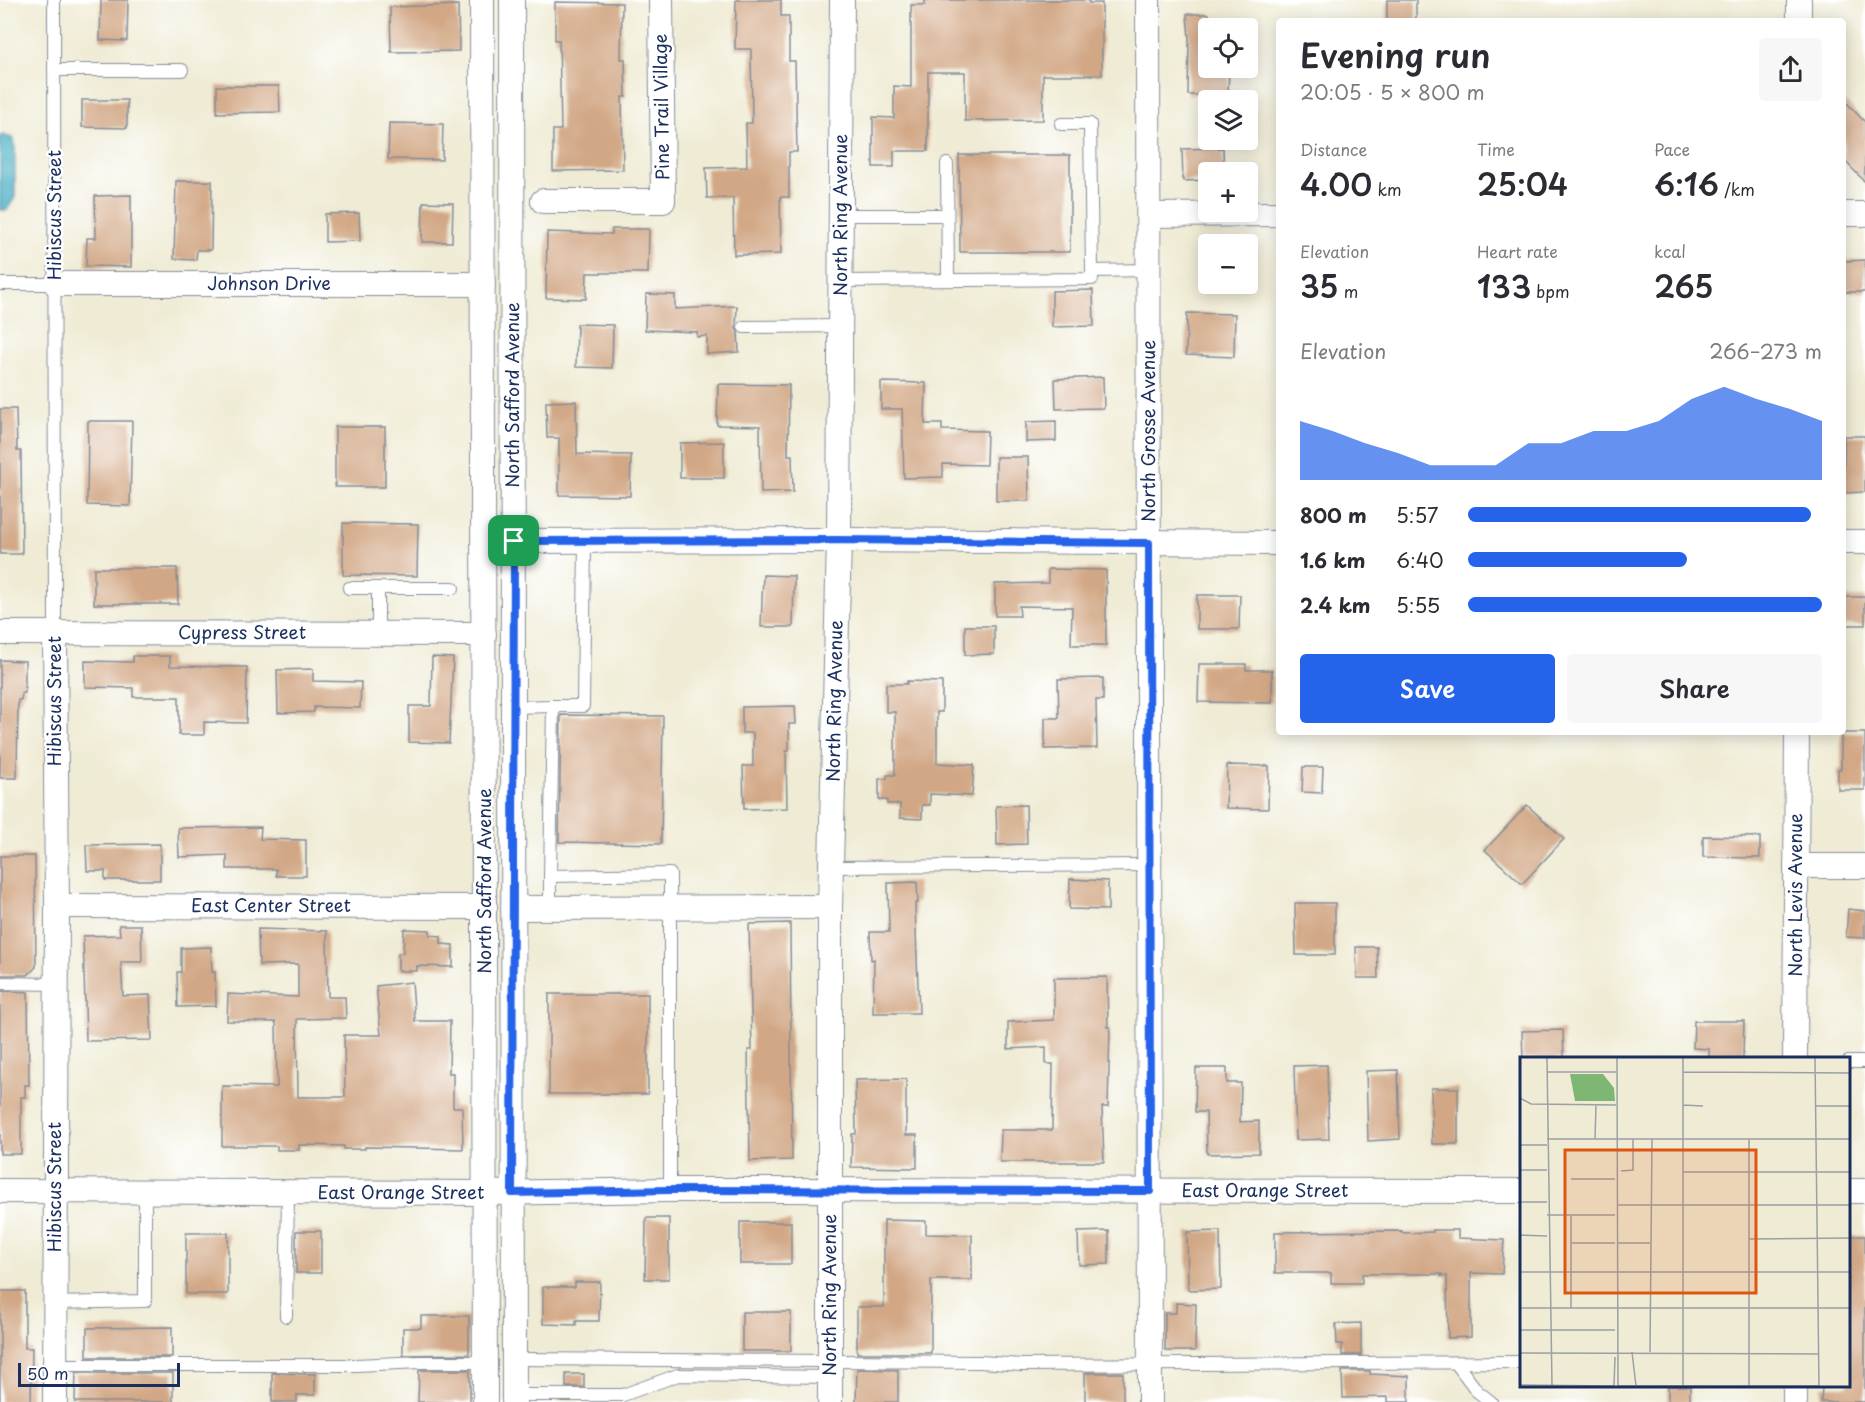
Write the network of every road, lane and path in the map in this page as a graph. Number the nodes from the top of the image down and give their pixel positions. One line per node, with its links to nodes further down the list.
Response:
1 (54, 0): 9 (lane, Hibiscus Street)
2 (482, 0): 26 (street, North Safford Avenue)
3 (512, 0): 30 (street, North Safford Avenue)
4 (661, 0): 13 (street, Pine Trail Village)
5 (842, 0): 18 (street, North Ring Avenue)
6 (1148, 0): 14 (street, North Grosse Avenue)
7 (1798, 0): 8 (street)
8 (1798, 18)
9 (54, 70): 10 (lane); 25 (lane, Hibiscus Street)
10 (182, 70)
11 (1061, 124): 21 (lane)
12 (947, 164): 19 (lane)
13 (543, 201)
14 (1149, 214): 15 (street); 20 (street, North Grosse Avenue)
15 (1276, 214)
16 (1846, 214): 17 (street)
17 (1865, 214)
18 (841, 215): 19 (lane); 23 (street, North Ring Avenue)
19 (947, 215): 22 (lane)
20 (1149, 270): 21 (lane); 34 (street, North Grosse Avenue)
21 (1092, 271): 22 (lane)
22 (948, 280): 23 (lane)
23 (840, 281): 27 (street, North Ring Avenue)
24 (0, 284): 25 (lane)
25 (56, 284): 26 (street, Johnson Drive); 40 (lane, Hibiscus Street)
26 (483, 284): 42 (street, North Safford Avenue)
27 (840, 326): 28 (lane); 29 (street, North Ring Avenue)
28 (744, 327)
29 (839, 540): 31 (street); 34 (street); 49 (street, North Ring Avenue)
30 (514, 541): 31 (street); 44 (street, North Safford Avenue)
31 (585, 541): 43 (lane)
32 (1846, 542): 33 (street)
33 (1865, 542)
34 (1149, 543): 35 (street); 46 (street, North Grosse Avenue)
35 (1276, 543)
36 (349, 588): 37 (lane)
37 (378, 588): 38 (lane); 41 (lane)
38 (453, 588)
39 (0, 633): 40 (street, Cypress Street)
40 (55, 633): 41 (street, Cypress Street); 51 (street, Hibiscus Street)
41 (378, 633): 42 (street, Cypress Street)
42 (484, 634): 52 (street, North Safford Avenue)
43 (553, 706): 44 (lane); 50 (lane)
44 (513, 707): 54 (street, North Safford Avenue)
45 (1797, 735): 47 (street, North Levis Avenue)
46 (1150, 865): 49 (lane); 63 (street, North Grosse Avenue)
47 (1796, 866): 48 (street); 59 (street, North Levis Avenue)
48 (1865, 866)
49 (831, 867): 53 (street, North Ring Avenue)
50 (550, 876): 55 (lane); 56 (lane)
51 (57, 906): 52 (street, East Center Street); 58 (street, Hibiscus Street)
52 (485, 907): 68 (street, North Safford Avenue)
53 (830, 907): 56 (street); 61 (street, North Ring Avenue)
54 (513, 908): 55 (street); 69 (street, North Safford Avenue)
55 (550, 908): 56 (street)
56 (670, 908): 60 (lane)
57 (0, 983): 58 (lane)
58 (56, 984): 65 (street, Hibiscus Street)
59 (1795, 1057)
60 (670, 1190): 61 (street, East Orange Street); 69 (street, East Orange Street)
61 (830, 1190): 63 (street, East Orange Street); 78 (street, North Ring Avenue)
62 (0, 1191): 65 (street, East Orange Street)
63 (1150, 1191): 64 (street, East Orange Street); 77 (street, North Grosse Avenue)
64 (1520, 1191)
65 (54, 1192): 66 (street, East Orange Street); 70 (street, Hibiscus Street)
66 (145, 1192): 67 (street, East Orange Street); 70 (lane)
67 (288, 1193): 68 (street, East Orange Street); 71 (lane)
68 (485, 1193): 69 (street, East Orange Street); 73 (street, North Safford Avenue)
69 (512, 1193): 72 (street, North Safford Avenue)
70 (55, 1303): 76 (street, Hibiscus Street)
71 (286, 1317)
72 (513, 1359): 78 (lane); 79 (street, North Safford Avenue)
73 (485, 1362): 76 (lane); 81 (street, North Safford Avenue)
74 (1520, 1362): 75 (lane)
75 (1456, 1363): 77 (lane); 84 (lane)
76 (55, 1365): 80 (street, Hibiscus Street)
77 (1150, 1366): 78 (lane); 83 (street, North Grosse Avenue)
78 (830, 1369): 79 (lane); 82 (street, North Ring Avenue)
79 (514, 1399)
80 (55, 1402)
81 (485, 1402)
82 (830, 1402)
83 (1150, 1402)
84 (1491, 1402)

